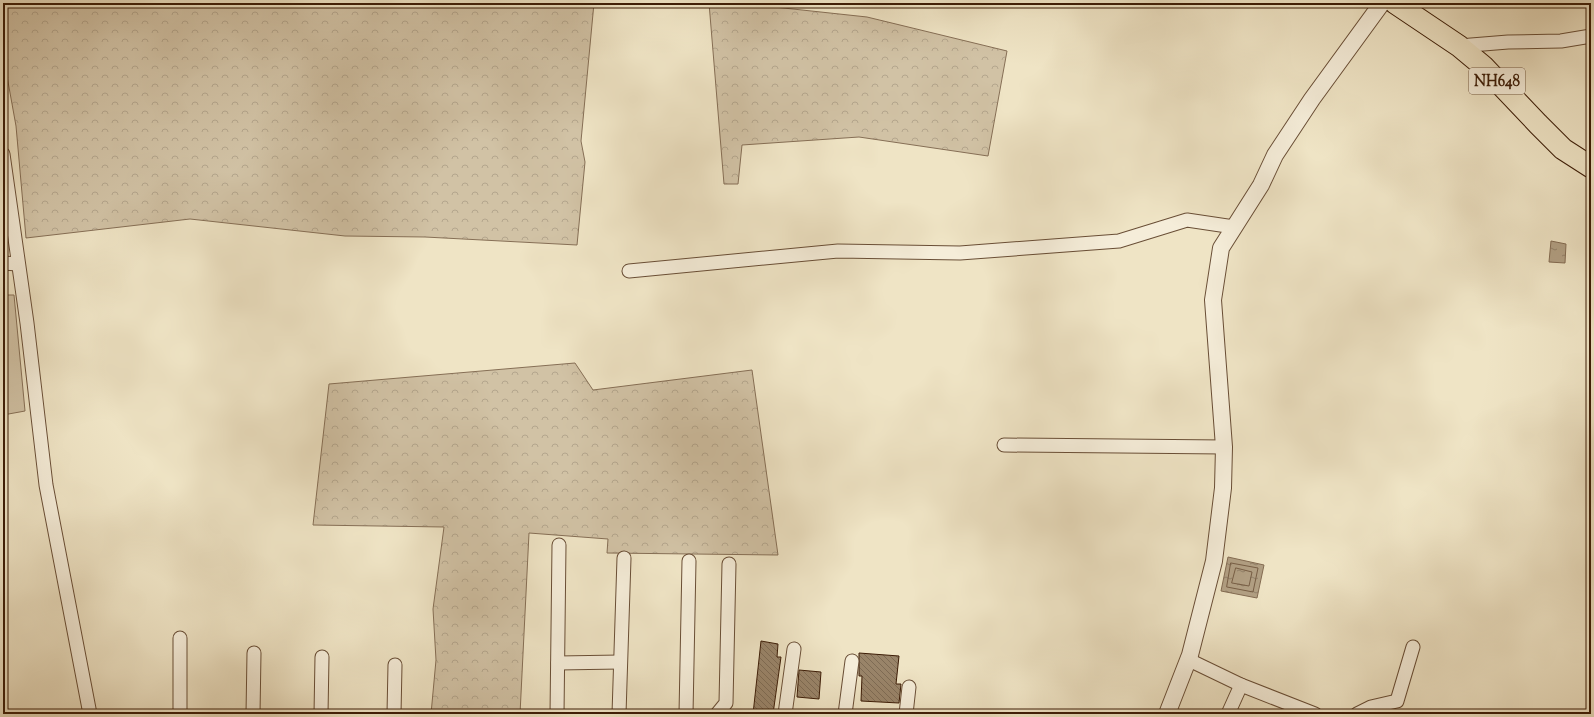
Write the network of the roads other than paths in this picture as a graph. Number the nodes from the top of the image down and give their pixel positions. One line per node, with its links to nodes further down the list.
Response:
1 (1382, 3): 7 (street)
2 (1395, 3): 4 (highway, NH648)
3 (1591, 36): 4 (street)
4 (1459, 46): 6 (highway, NH648)
5 (3, 154): 9 (street)
6 (1591, 167)
7 (1234, 227): 10 (street); 12 (street)
8 (3, 263): 9 (street)
9 (18, 264): 29 (street)
10 (629, 271)
11 (1004, 446): 12 (street)
12 (1224, 447): 22 (street)
13 (559, 545): 25 (street)
14 (624, 558): 24 (street)
15 (689, 561): 36 (street)
16 (729, 564): 37 (street)
17 (180, 638): 30 (street)
18 (1413, 647): 44 (street)
19 (794, 649): 38 (street)
20 (254, 653): 31 (street)
21 (322, 656): 32 (street)
22 (1189, 660): 27 (street); 41 (street)
23 (852, 661): 39 (street)
24 (620, 662): 25 (street); 35 (street)
25 (558, 663): 34 (street)
26 (395, 665): 33 (street)
27 (1241, 685): 42 (street); 43 (street)
28 (909, 687): 40 (street)
29 (90, 714)
30 (180, 714)
31 (253, 714)
32 (320, 714)
33 (394, 714)
34 (557, 714)
35 (619, 714)
36 (686, 714)
37 (717, 714)
38 (785, 714)
39 (845, 714)
40 (906, 714)
41 (1167, 714)
42 (1228, 714)
43 (1315, 714)
44 (1357, 714)

